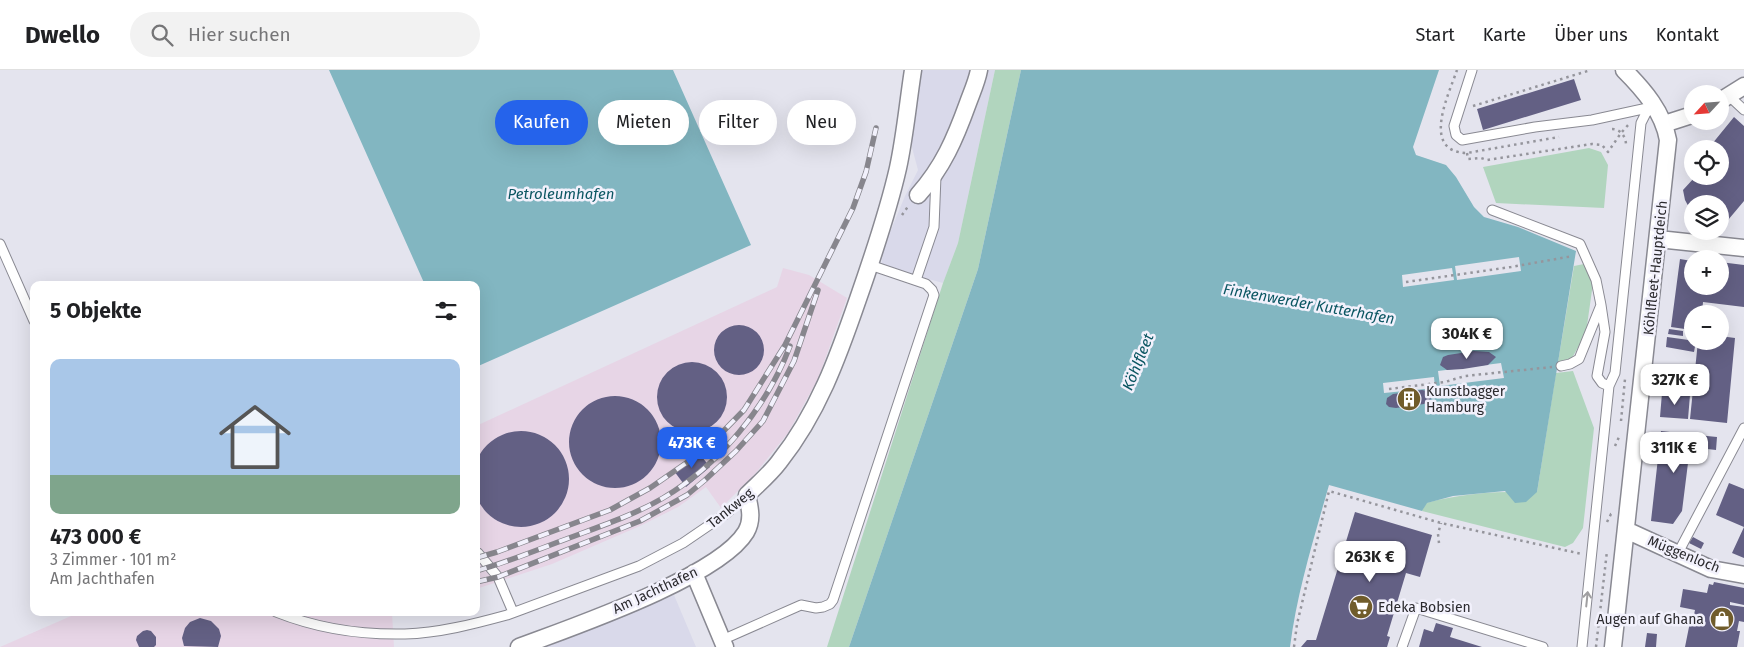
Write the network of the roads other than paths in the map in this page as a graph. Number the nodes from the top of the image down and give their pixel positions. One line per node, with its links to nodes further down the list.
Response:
1 (913, 70): 18 (street, Tankweg)
2 (979, 70): 12 (street)
3 (1472, 70): 8 (lane)
4 (1632, 72): 8 (street, Köhlfleet-Hauptdeich)
5 (1744, 86): 6 (street)
6 (1729, 95)
7 (1729, 101): 9 (lane)
8 (1654, 106): 11 (street, Köhlfleet-Hauptdeich); 23 (lane)
9 (1744, 110)
10 (1684, 118): 11 (street)
11 (1664, 124): 15 (street, Köhlfleet-Hauptdeich)
12 (936, 174): 13 (street); 19 (lane)
13 (918, 195)
14 (1492, 210): 20 (lane)
15 (1658, 239): 17 (street); 26 (street, Köhlfleet-Hauptdeich)
16 (0, 244): 21 (lane)
17 (1744, 248)
18 (870, 265): 19 (lane); 25 (street, Tankweg)
19 (916, 280): 34 (lane)
20 (1601, 305): 22 (lane); 23 (lane)
21 (30, 311)
22 (1561, 366)
23 (1608, 386): 38 (lane, one-way to 23)
24 (1744, 428): 27 (lane)
25 (747, 495): 29 (street, Am Jachthafen); 31 (lane, Tankweg)
26 (1626, 530): 27 (street, Müggenloch); 39 (street, Köhlfleet-Hauptdeich)
27 (1678, 553): 30 (street, Müggenloch)
28 (480, 555): 31 (lane)
29 (694, 573): 33 (street, Am Jachthafen); 34 (street)
30 (1744, 575)
31 (513, 612): 32 (lane, Tankweg)
32 (290, 616)
33 (551, 641): 35 (street, Am Jachthafen)
34 (724, 644)
35 (519, 647)
36 (1402, 647): 37 (lane)
37 (1543, 647)
38 (1582, 647)
39 (1613, 647)

